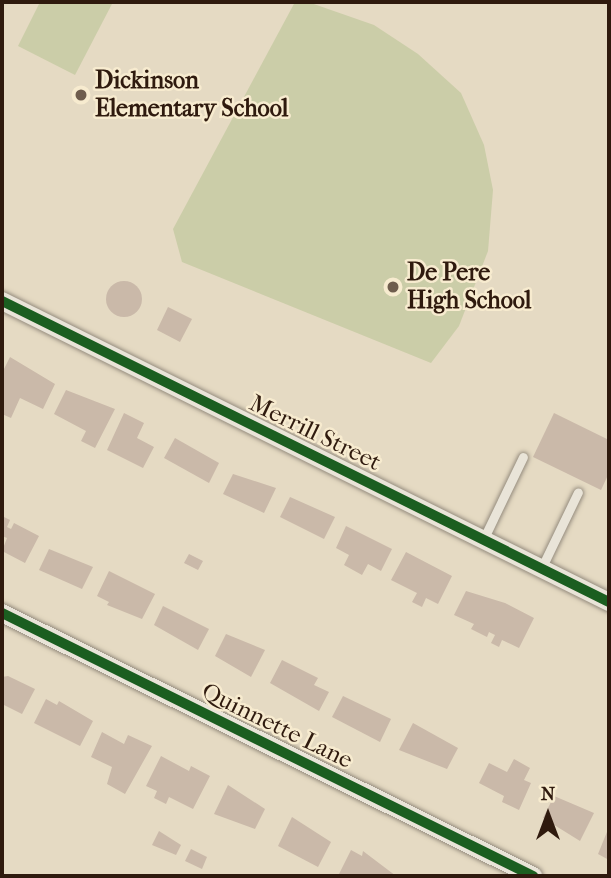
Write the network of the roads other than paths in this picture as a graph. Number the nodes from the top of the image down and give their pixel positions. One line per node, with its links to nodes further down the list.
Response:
1 (2, 302): 4 (street, Merrill Street)
2 (523, 457): 4 (lane)
3 (578, 492): 5 (lane)
4 (483, 540): 5 (street, Merrill Street)
5 (541, 569): 6 (street, Merrill Street)
6 (609, 602)
7 (2, 613): 8 (street, Quinnette Lane)
8 (533, 876)

